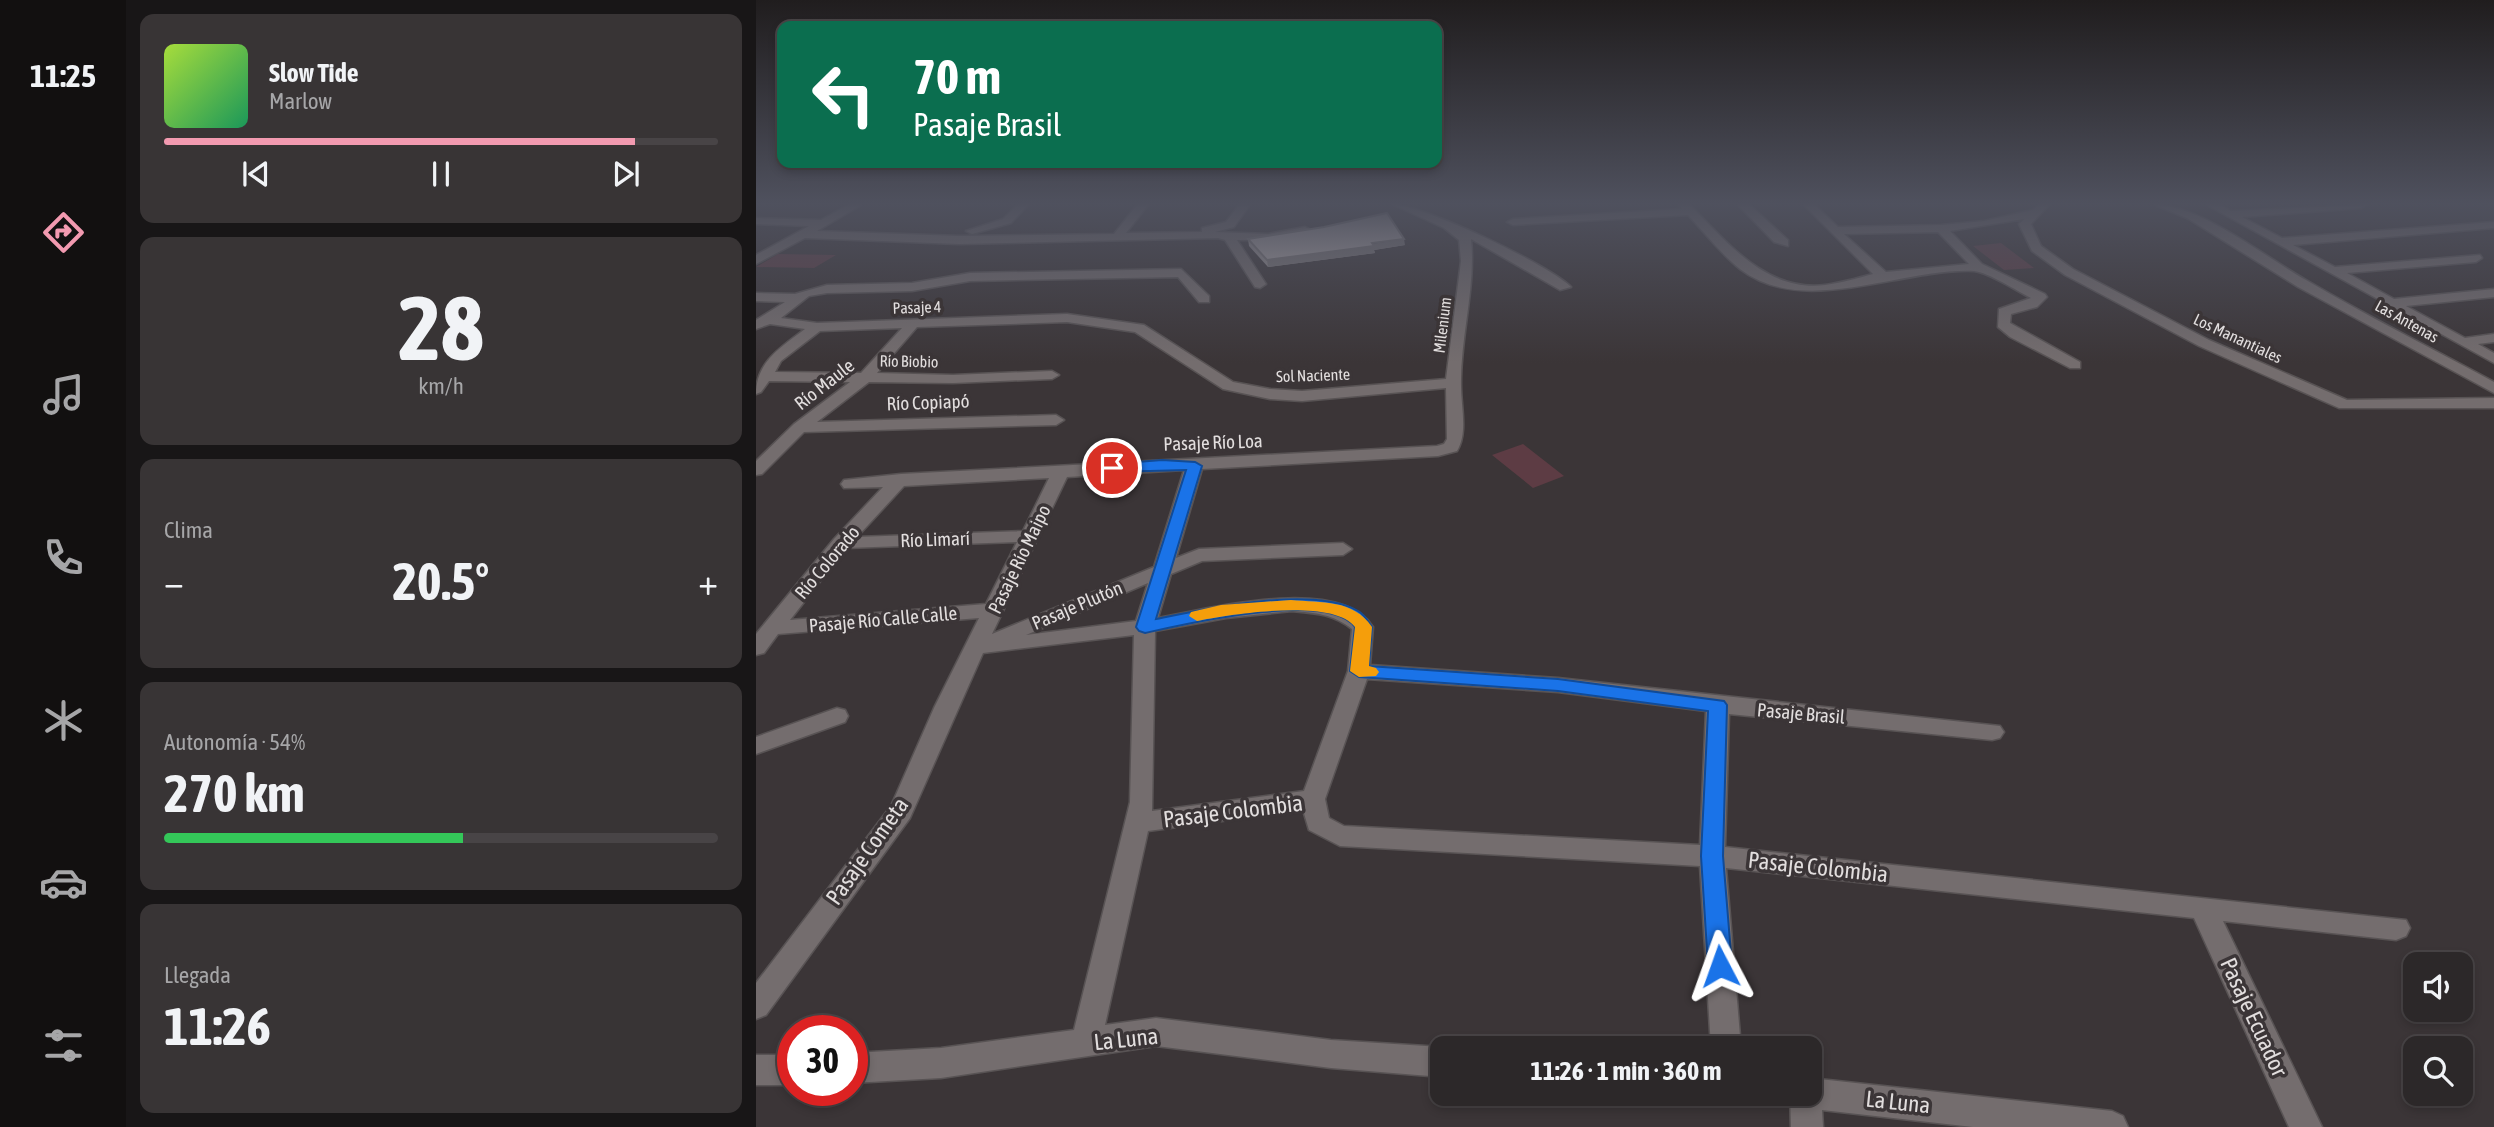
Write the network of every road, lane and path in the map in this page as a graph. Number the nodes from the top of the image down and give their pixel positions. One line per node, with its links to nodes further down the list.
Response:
1 (1243, 258): 15 (street)
2 (1467, 258): 34 (street, Milenium)
3 (1513, 258): 17 (street)
4 (1736, 258): 14 (street)
5 (1861, 258): 14 (street)
6 (1970, 258): 12 (street)
7 (2049, 258): 37 (street, Los Manantiales)
8 (2244, 258): 16 (street, Las Antenas)
9 (2260, 258): 16 (street, Las Antenas)
10 (2308, 258): 13 (street)
11 (2476, 258): 13 (street)
12 (1979, 267): 14 (street); 30 (street)
13 (2332, 271): 22 (street)
14 (1884, 276)
15 (1260, 284)
16 (2303, 284): 35 (street, Las Antenas)
17 (1565, 287)
18 (2494, 293): 22 (street)
19 (756, 297): 20 (street)
20 (795, 299): 21 (street); 24 (street)
21 (1204, 299)
22 (2391, 303): 28 (street)
23 (1067, 318): 25 (street, Pasaje 4); 34 (street, Sol Naciente)
24 (762, 322): 26 (street, Pasaje 4)
25 (912, 325): 26 (street, Pasaje 4); 33 (street, Río Maule)
26 (817, 327): 32 (street)
27 (2494, 338): 28 (street)
28 (2463, 342): 29 (street)
29 (2494, 359)
30 (2075, 365)
31 (1052, 375): 33 (street, Río Biobio)
32 (766, 376): 33 (street, Río Biobio); 36 (street)
33 (865, 378): 39 (street, Río Maule)
34 (1452, 383): 40 (street, Milenium)
35 (2494, 388)
36 (756, 389)
37 (2494, 403)
38 (1056, 420): 39 (street, Río Copiapó)
39 (800, 428): 42 (street, Río Maule)
40 (1451, 447): 41 (street, Pasaje Río Loa)
41 (1195, 466): 43 (street, Pasaje Río Loa); 49 (street)
42 (756, 470)
43 (1061, 472): 44 (street, Pasaje Río Loa); 46 (street, Pasaje Río Maipo)
44 (901, 479): 45 (street, Pasaje Río Loa); 47 (street, Río Colorado)
45 (850, 484)
46 (1030, 536): 47 (street, Río Limarí); 50 (street, Pasaje Río Maipo)
47 (841, 543): 52 (street, Río Colorado)
48 (1343, 549): 49 (street, Pasaje Plutón)
49 (1164, 568): 51 (street); 53 (street, Pasaje Plutón)
50 (994, 610): 52 (street, Pasaje Río Calle Calle); 53 (street, Pasaje Río Maipo)
51 (1145, 627): 53 (street); 55 (street); 61 (street)
52 (772, 628): 54 (street, Río Colorado)
53 (978, 647): 65 (street, Pasaje Cometa)
54 (756, 648)
55 (1359, 671): 56 (street, Pasaje Brasil); 60 (street)
56 (1718, 705): 58 (street, Pasaje Brasil); 62 (street)
57 (837, 716): 59 (street)
58 (1992, 732)
59 (756, 746)
60 (1313, 799): 61 (street, Pasaje Colombia); 62 (street, Pasaje Colombia)
61 (1138, 823): 67 (street)
62 (1712, 856): 63 (street, Pasaje Colombia); 66 (street)
63 (2203, 907): 64 (street, Pasaje Colombia); 76 (street, Pasaje Ecuador)
64 (2396, 928)
65 (756, 1006)
66 (1725, 1036)
67 (1086, 1043): 68 (street, La Luna); 69 (street, La Luna)
68 (1430, 1061)
69 (868, 1067)
70 (756, 1070): 71 (street)
71 (777, 1070)
72 (1822, 1095): 75 (street, La Luna)
73 (1808, 1106): 74 (street)
74 (1807, 1127)
75 (2112, 1127)
76 (2306, 1127)

